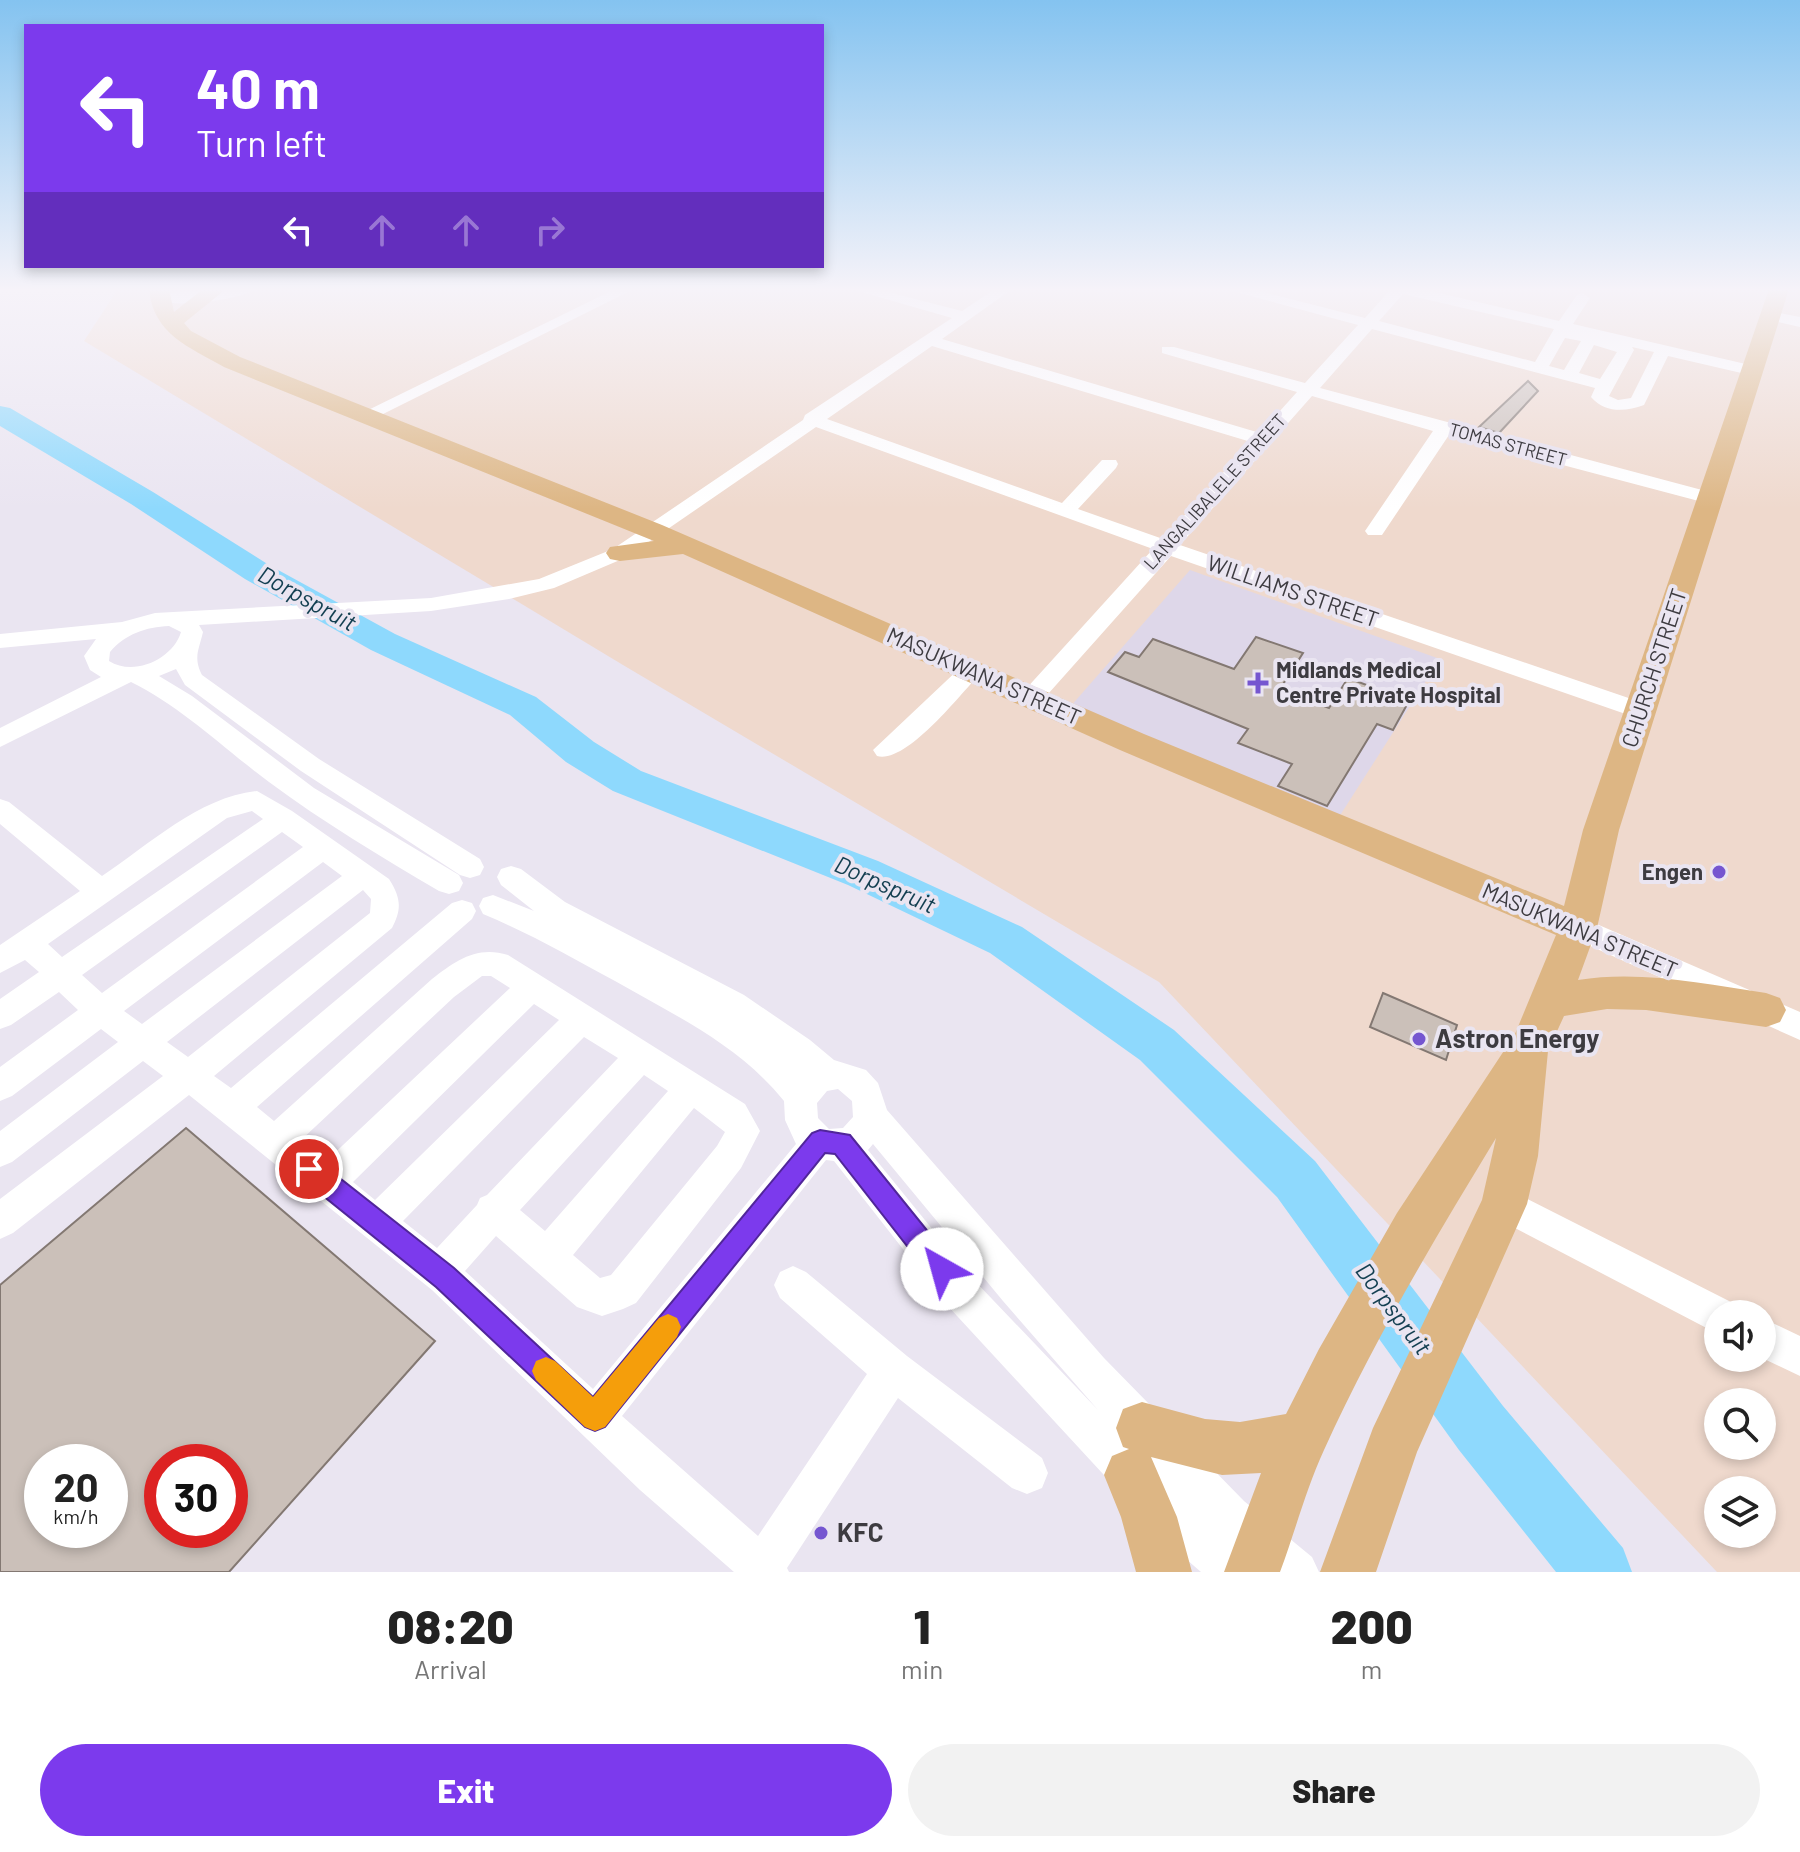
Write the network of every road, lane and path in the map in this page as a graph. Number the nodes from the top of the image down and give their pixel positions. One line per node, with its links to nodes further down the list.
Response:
1 (233, 362): 19 (main road, MASUKWANA STREET)
2 (476, 362): 19 (street)
3 (898, 362): 20 (street)
4 (1003, 362): 22 (street)
5 (1210, 362): 18 (street, TOMAS STREET)
6 (1333, 362): 18 (street, LANGALIBALELE STREET)
7 (1514, 362): 14 (street)
8 (1543, 362): 14 (street)
9 (1577, 362): 16 (street)
10 (1619, 362): 17 (street)
11 (1657, 362): 17 (street)
12 (1717, 362): 15 (street)
13 (1753, 362): 15 (main road, CHURCH STREET)
14 (1539, 369): 16 (street)
15 (1750, 370): 24 (main road, CHURCH STREET)
16 (1569, 376): 17 (street)
17 (1605, 385)
18 (1307, 391): 21 (street, TOMAS STREET); 22 (street, LANGALIBALELE STREET)
19 (367, 415): 26 (main road, MASUKWANA STREET)
20 (811, 419): 25 (street, WILLIAMS STREET); 27 (street)
21 (1444, 428): 24 (street, TOMAS STREET); 28 (street)
22 (1262, 439): 30 (street, LANGALIBALELE STREET)
23 (1109, 464): 25 (street)
24 (1710, 498): 43 (main road, CHURCH STREET)
25 (1065, 511): 30 (street, WILLIAMS STREET)
26 (614, 516): 27 (main road, MASUKWANA STREET); 31 (main road)
27 (653, 531): 29 (main road, MASUKWANA STREET); 31 (street)
28 (1375, 531)
29 (685, 546): 31 (main road); 39 (main road, MASUKWANA STREET)
30 (1166, 547): 41 (street, LANGALIBALELE STREET); 43 (street, WILLIAMS STREET)
31 (613, 557): 32 (street)
32 (271, 613): 33 (street); 37 (street)
33 (170, 619): 34 (street); 37 (street)
34 (123, 629): 35 (street); 38 (street)
35 (45, 637): 36 (street); 38 (street)
36 (0, 641)
37 (185, 649): 40 (street); 50 (street)
38 (97, 660): 40 (street); 42 (street)
39 (970, 671): 41 (main road, MASUKWANA STREET); 45 (street)
40 (129, 674): 42 (street); 50 (street)
41 (1032, 697): 55 (main road, MASUKWANA STREET)
42 (58, 707): 44 (street)
43 (1640, 711): 55 (main road, CHURCH STREET)
44 (0, 738)
45 (886, 750)
46 (0, 809): 52 (street)
47 (283, 818): 48 (street); 52 (street); 57 (street)
48 (322, 848): 49 (street); 60 (street)
49 (363, 875): 64 (street); 67 (street)
50 (460, 875): 51 (street); 54 (street)
51 (511, 877): 53 (street); 68 (street)
52 (101, 892): 56 (street)
53 (493, 906): 54 (street); 71 (street)
54 (462, 911): 72 (street)
55 (1578, 928): 59 (main road, CHURCH STREET); 63 (street, MASUKWANA STREET)
56 (13, 952): 57 (street)
57 (59, 974): 60 (street); 61 (street)
58 (533, 986): 62 (street); 74 (street); 77 (street)
59 (1550, 1001): 63 (main road); 65 (main road, CHURCH STREET)
60 (101, 1012): 64 (street); 69 (street)
61 (0, 1016)
62 (582, 1018): 66 (street); 81 (street)
63 (1783, 1018)
64 (142, 1042): 67 (street); 76 (street)
65 (1530, 1046): 78 (main road, CHURCH STREET); 90 (main road, CHURCH STREET)
66 (641, 1056): 70 (street); 79 (street)
67 (189, 1076): 72 (street); 80 (street)
68 (829, 1076): 71 (street); 73 (street)
69 (0, 1086)
70 (692, 1087): 82 (street); 82 (street)
71 (801, 1097): 75 (street)
72 (232, 1108): 74 (street)
73 (871, 1116): 75 (street); 91 (street)
74 (275, 1142): 77 (street)
75 (831, 1142): 89 (street); 91 (street)
76 (0, 1151)
77 (327, 1183): 81 (street)
78 (1504, 1204): 85 (street); 96 (main road, CHURCH STREET)
79 (493, 1210): 82 (street); 83 (street)
80 (0, 1221)
81 (377, 1223): 83 (street)
82 (547, 1257)
83 (439, 1272): 89 (street)
84 (793, 1285): 88 (street)
85 (1704, 1308)
86 (1776, 1344): 87 (street)
87 (1800, 1357)
88 (893, 1370): 92 (street); 94 (street)
89 (595, 1417): 94 (street)
90 (1304, 1434): 91 (main road); 93 (main road, CHURCH STREET)
91 (1137, 1452): 93 (street); 95 (main road)
92 (1027, 1473)
93 (1261, 1566)
94 (765, 1570)
95 (1164, 1572)
96 (1348, 1572)

